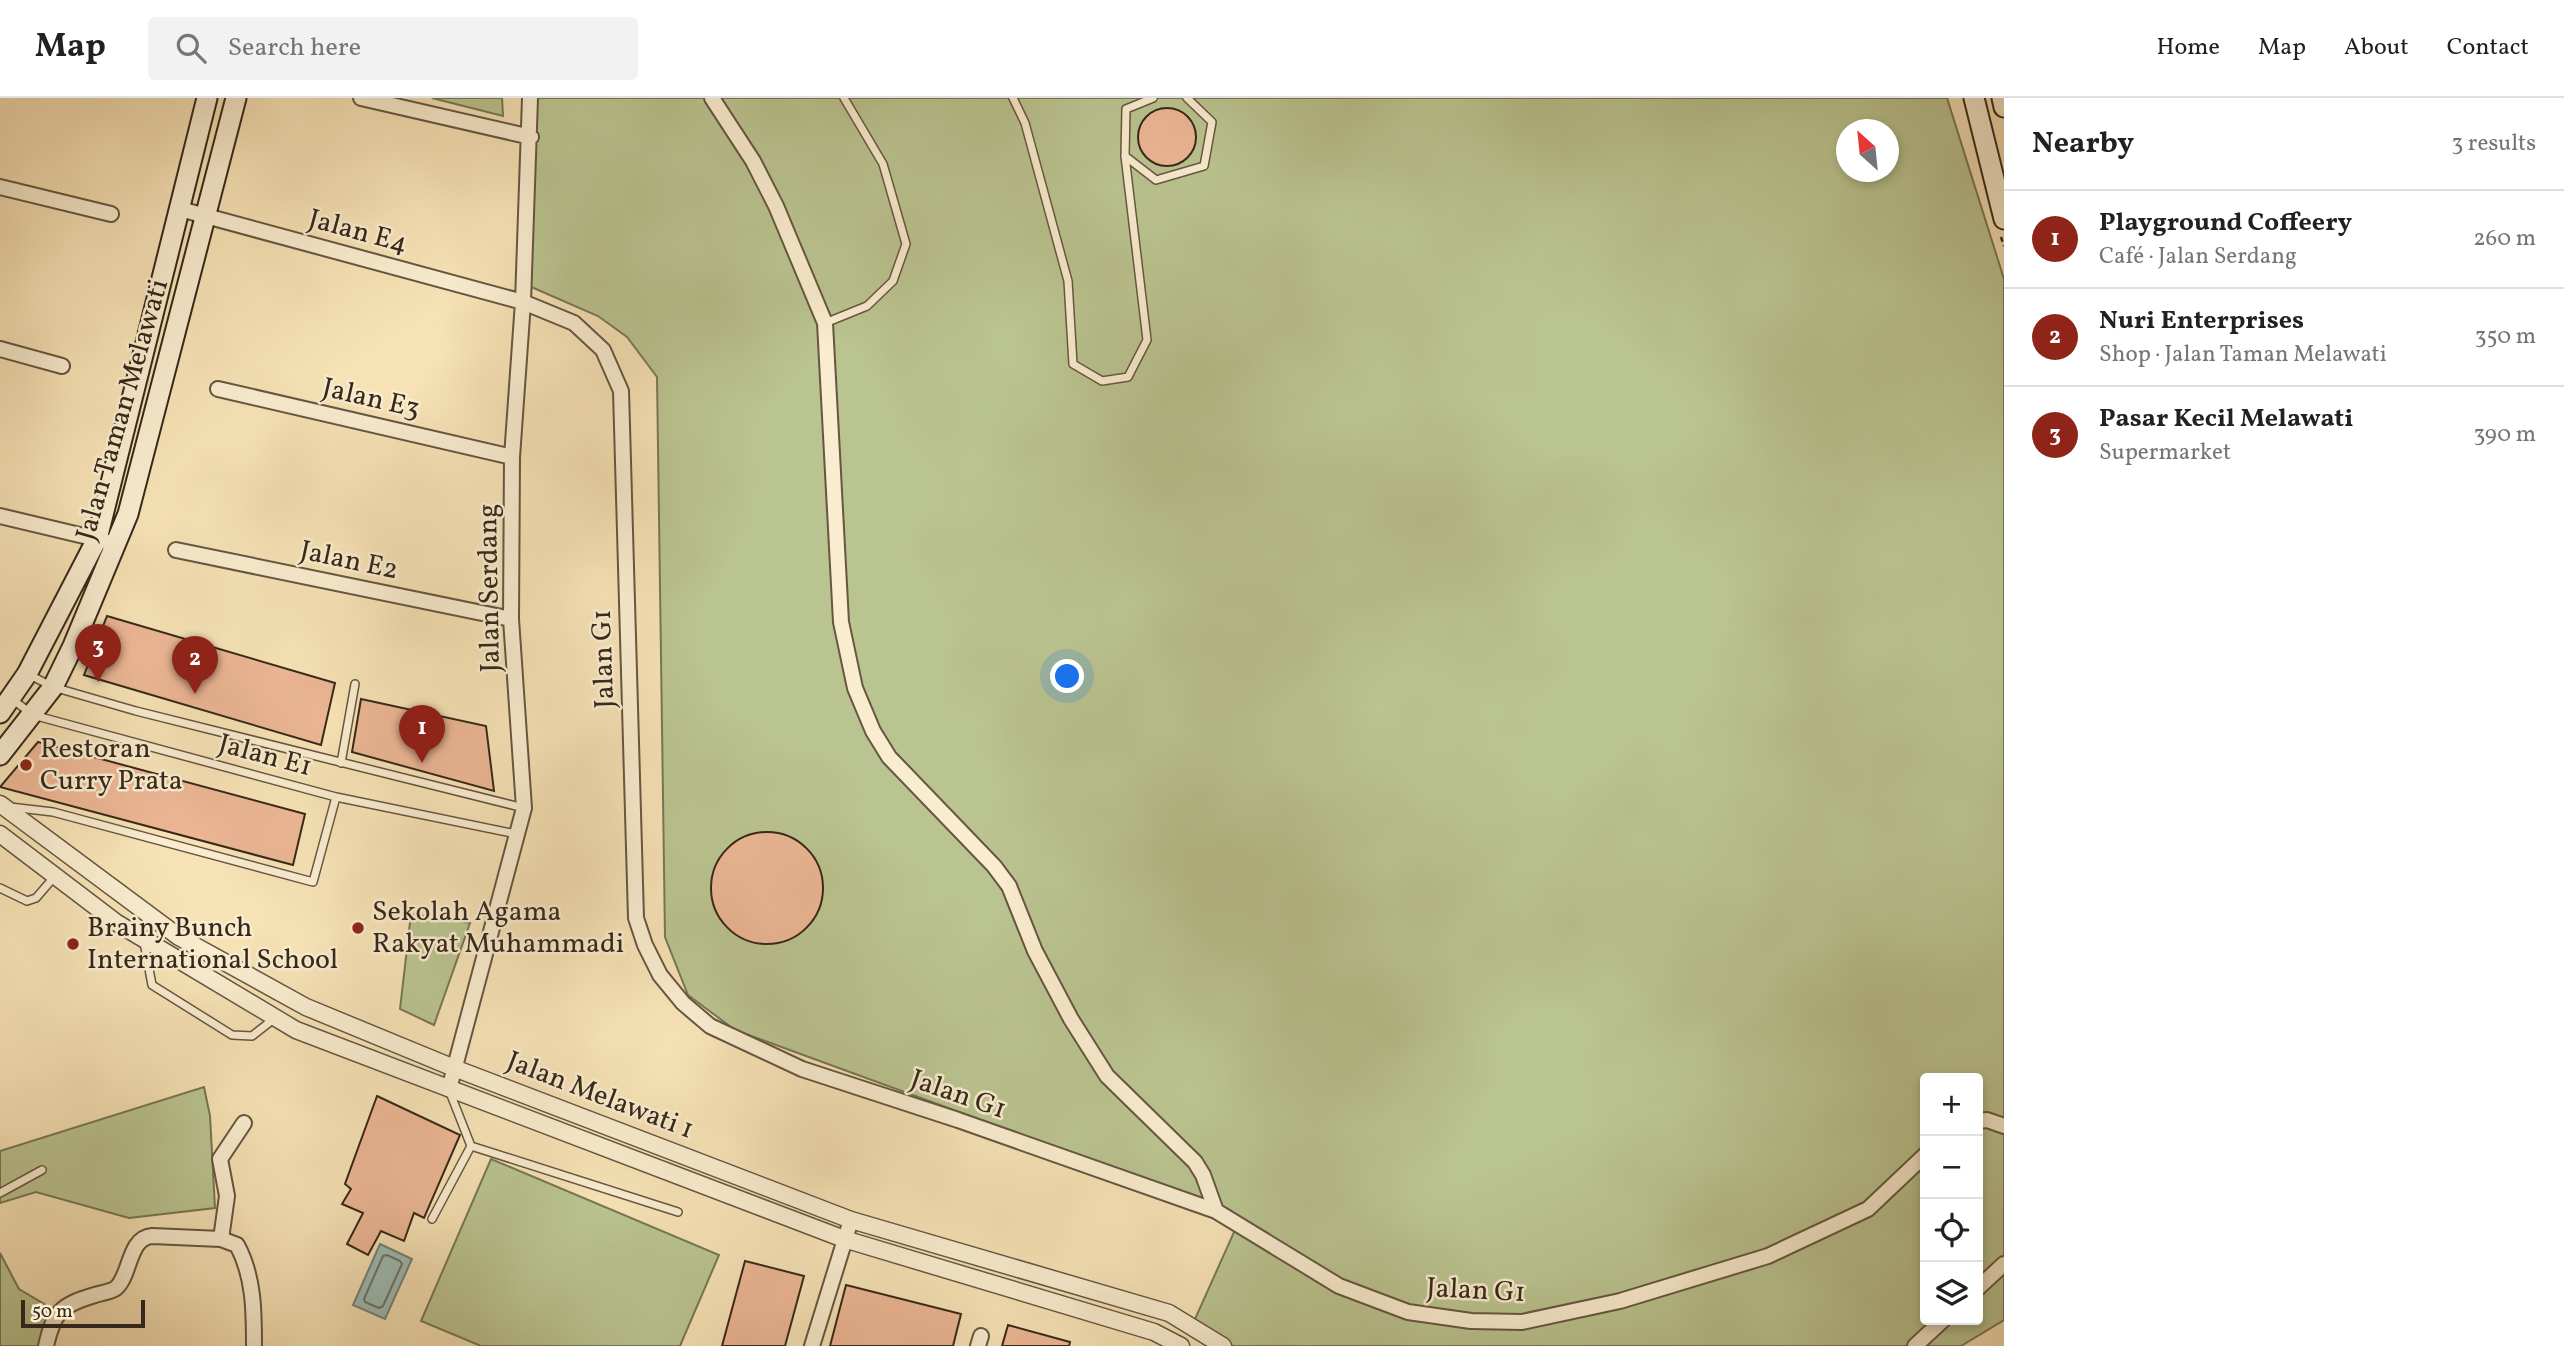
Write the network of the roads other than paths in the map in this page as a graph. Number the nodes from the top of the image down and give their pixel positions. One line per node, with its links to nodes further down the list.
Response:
1 (207, 98): 16 (main road, Jalan Taman Melawati)
2 (236, 98): 18 (main road, Jalan Taman Melawati)
3 (360, 98): 13 (street)
4 (530, 98): 13 (street, Jalan Serdang)
5 (712, 98): 21 (street)
6 (844, 98): 21 (lane)
7 (1013, 98): 14 (lane)
8 (1153, 98): 14 (lane)
9 (1187, 98): 14 (lane)
10 (1974, 98): 19 (main road)
11 (2002, 98): 12 (main road)
12 (2004, 107)
13 (531, 137): 20 (street, Jalan Serdang)
14 (1125, 156)
15 (0, 187): 17 (street)
16 (180, 209): 18 (street, Jalan E4); 27 (main road, Jalan Taman Melawati)
17 (111, 214)
18 (206, 216): 20 (street, Jalan E4); 28 (main road, Jalan Taman Melawati)
19 (2004, 219)
20 (523, 302): 25 (street, Jalan Serdang); 56 (street, Jalan G1)
21 (825, 324): 56 (street)
22 (0, 349): 23 (street)
23 (62, 366)
24 (218, 389): 25 (street, Jalan E3)
25 (512, 457): 30 (street, Jalan Serdang)
26 (0, 516): 27 (street)
27 (97, 539): 28 (street); 31 (main road, Jalan Taman Melawati)
28 (117, 544): 33 (main road, Jalan Taman Melawati)
29 (176, 550): 30 (street, Jalan E2)
30 (511, 620): 40 (street, Jalan Serdang)
31 (27, 674): 33 (lane, Jalan E1); 34 (main road, Jalan Taman Melawati)
32 (355, 684): 37 (lane)
33 (53, 687): 35 (main road, Jalan Taman Melawati); 37 (lane, Jalan E1)
34 (5, 706): 35 (lane, Jalan E1)
35 (33, 715): 36 (main road, Jalan Taman Melawati); 38 (lane, Jalan E1)
36 (0, 755)
37 (341, 763): 40 (lane, Jalan E1)
38 (336, 797): 39 (lane); 42 (lane, Jalan E1)
39 (1, 805): 47 (street, Jalan Melawati 1)
40 (524, 808): 42 (street, Jalan Serdang)
41 (0, 834): 43 (street)
42 (516, 834): 47 (street, Jalan Serdang)
43 (55, 876): 44 (lane); 45 (street)
44 (0, 888)
45 (143, 938): 46 (street); 46 (lane)
46 (276, 1018): 48 (street)
47 (454, 1068): 48 (street, Jalan Serdang); 59 (street, Jalan Melawati 1)
48 (449, 1089): 52 (lane); 61 (street)
49 (1983, 1120): 51 (street)
50 (244, 1124): 60 (street)
51 (2004, 1126)
52 (471, 1146): 57 (lane); 58 (lane)
53 (1920, 1160): 56 (street, Jalan G1)
54 (42, 1170): 55 (lane)
55 (0, 1193)
56 (1216, 1211)
57 (678, 1212)
58 (432, 1219)
59 (851, 1220): 61 (street); 69 (street, Jalan Melawati 1)
60 (221, 1238): 65 (street); 66 (street)
61 (844, 1239): 67 (street); 68 (street)
62 (2004, 1264): 63 (street)
63 (1983, 1283)
64 (1938, 1325): 70 (street)
65 (46, 1346)
66 (254, 1346)
67 (812, 1346)
68 (1181, 1346)
69 (1223, 1346)
70 (1915, 1346)

